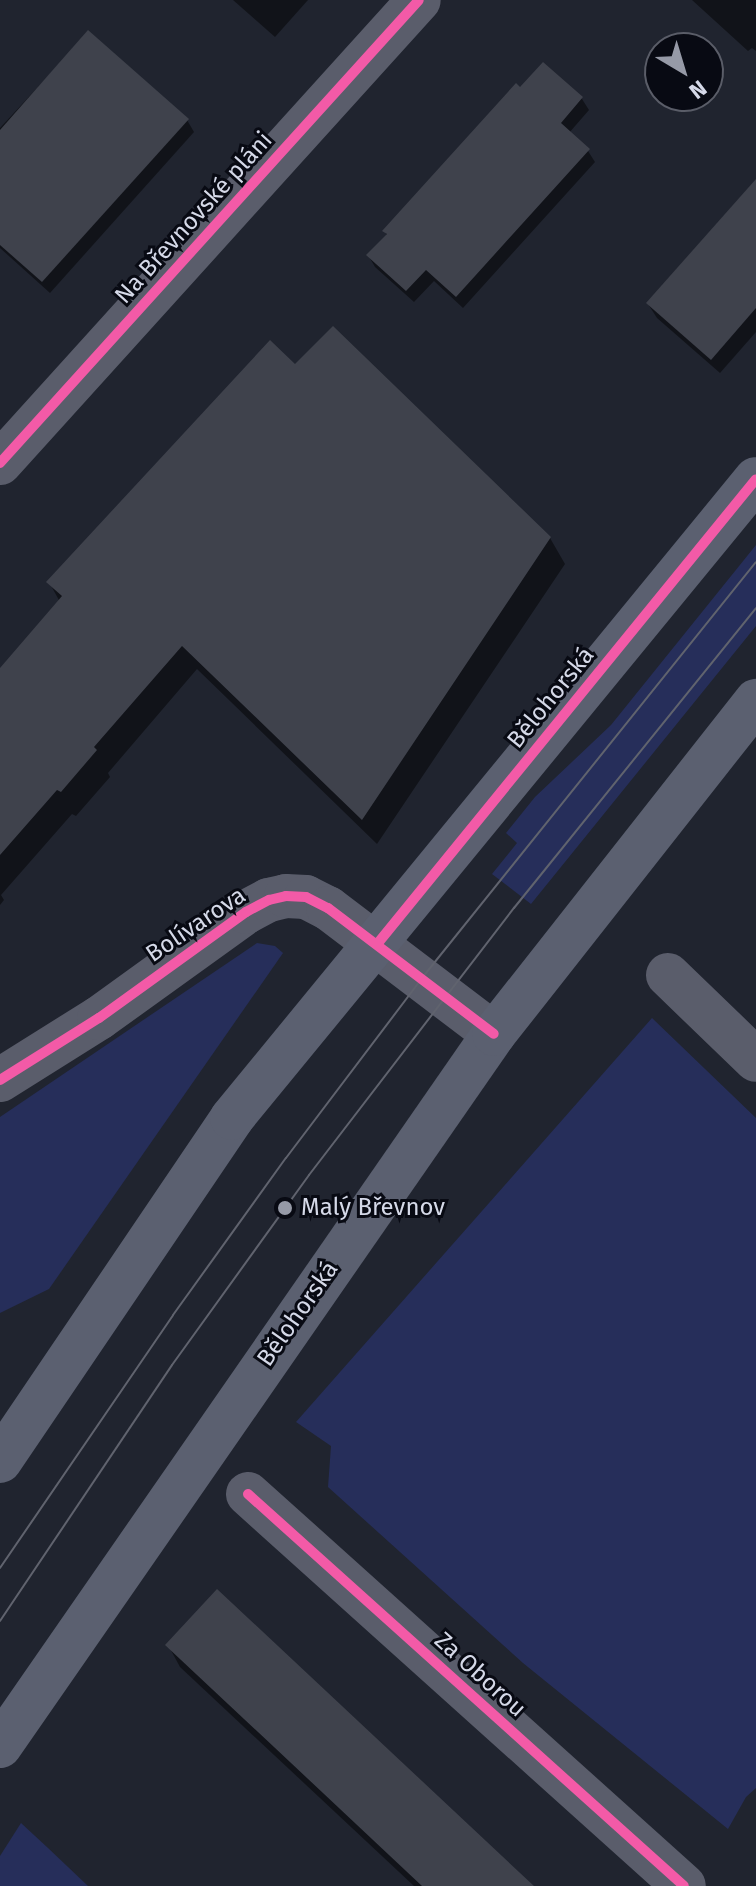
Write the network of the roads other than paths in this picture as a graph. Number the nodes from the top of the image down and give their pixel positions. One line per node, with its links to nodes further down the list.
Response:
1 (419, 0): 2 (street, Na Břevnovské pláni)
2 (0, 463)
3 (756, 479): 5 (main road, Bělohorská)
4 (756, 701): 7 (main road, Bělohorská)
5 (378, 943): 7 (street, Bolívarova); 9 (street, Bolívarova); 10 (main road, Bělohorská)
6 (668, 975): 8 (street)
7 (494, 1034): 12 (main road, Bělohorská)
8 (756, 1060)
9 (0, 1080)
10 (0, 1461)
11 (248, 1494): 13 (street, Za Oborou)
12 (0, 1746)
13 (683, 1885)

